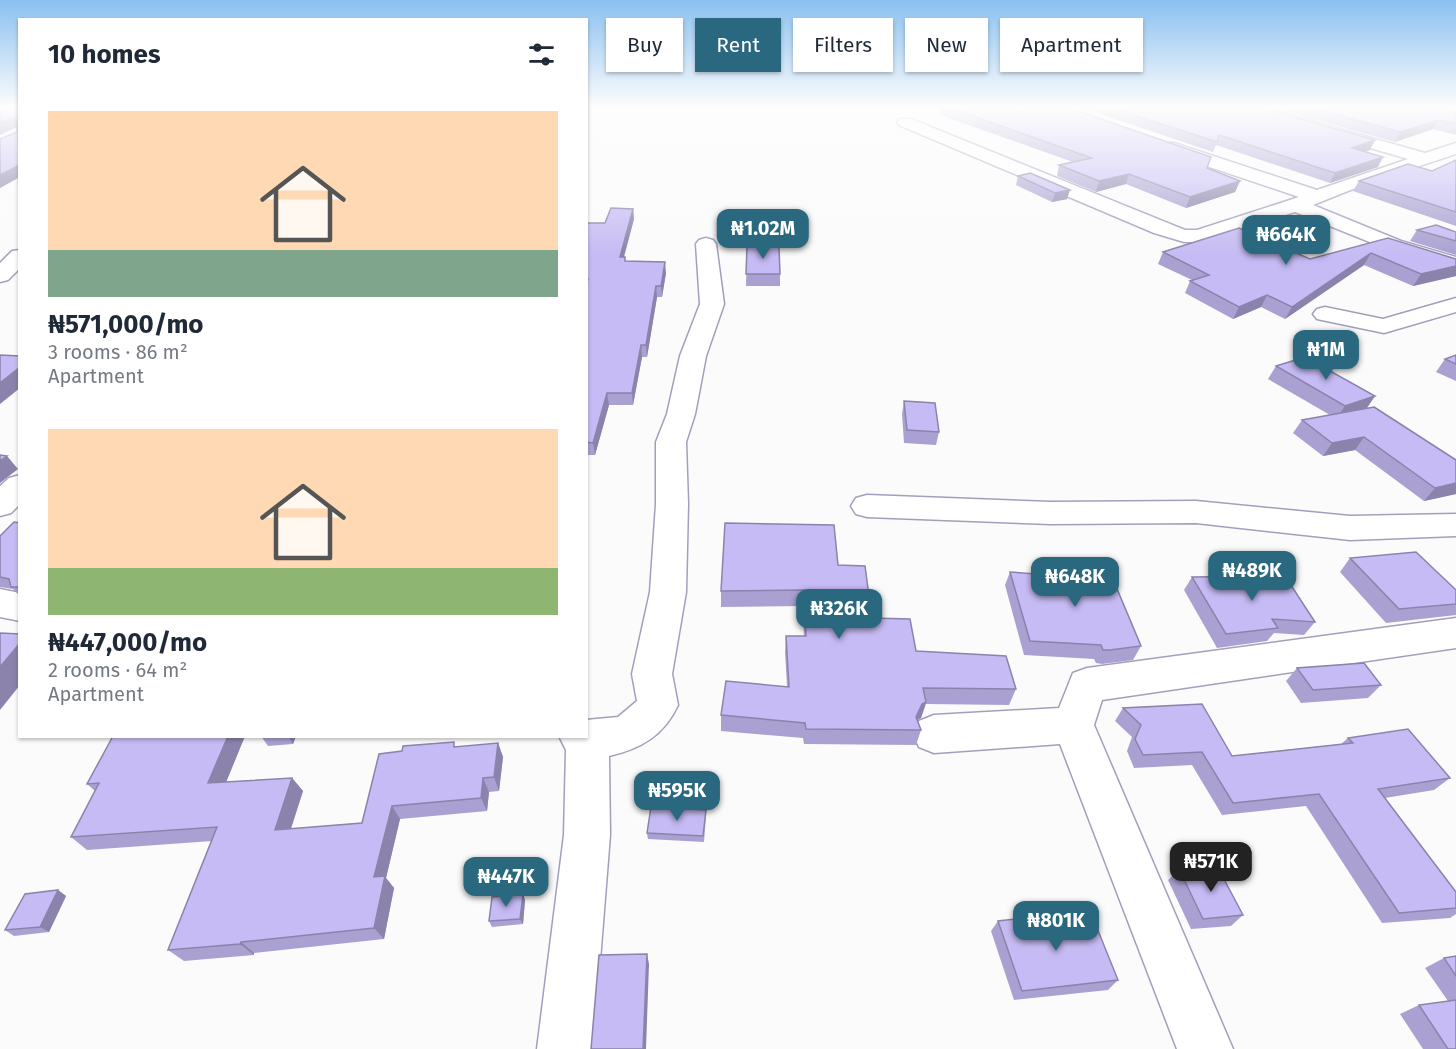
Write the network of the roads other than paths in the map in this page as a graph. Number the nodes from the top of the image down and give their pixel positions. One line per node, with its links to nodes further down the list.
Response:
1 (988, 157): 7 (street)
2 (1199, 157): 6 (street)
3 (1419, 157): 5 (street)
4 (1432, 157): 5 (street)
5 (1426, 159): 6 (street)
6 (1315, 196): 7 (street)
7 (1296, 205): 12 (street)
8 (706, 244): 25 (street)
9 (0, 254): 10 (street)
10 (18, 255)
11 (18, 257): 13 (street)
12 (1456, 264)
13 (0, 275)
14 (1456, 305): 15 (street)
15 (1324, 314)
16 (18, 487): 17 (street)
17 (0, 505)
18 (867, 506): 19 (street)
19 (1456, 525)
20 (0, 603): 21 (street)
21 (18, 607)
22 (1456, 633): 23 (street)
23 (1073, 725): 24 (street); 27 (street)
24 (934, 734)
25 (582, 739): 26 (street)
26 (565, 1049)
27 (1205, 1049)

